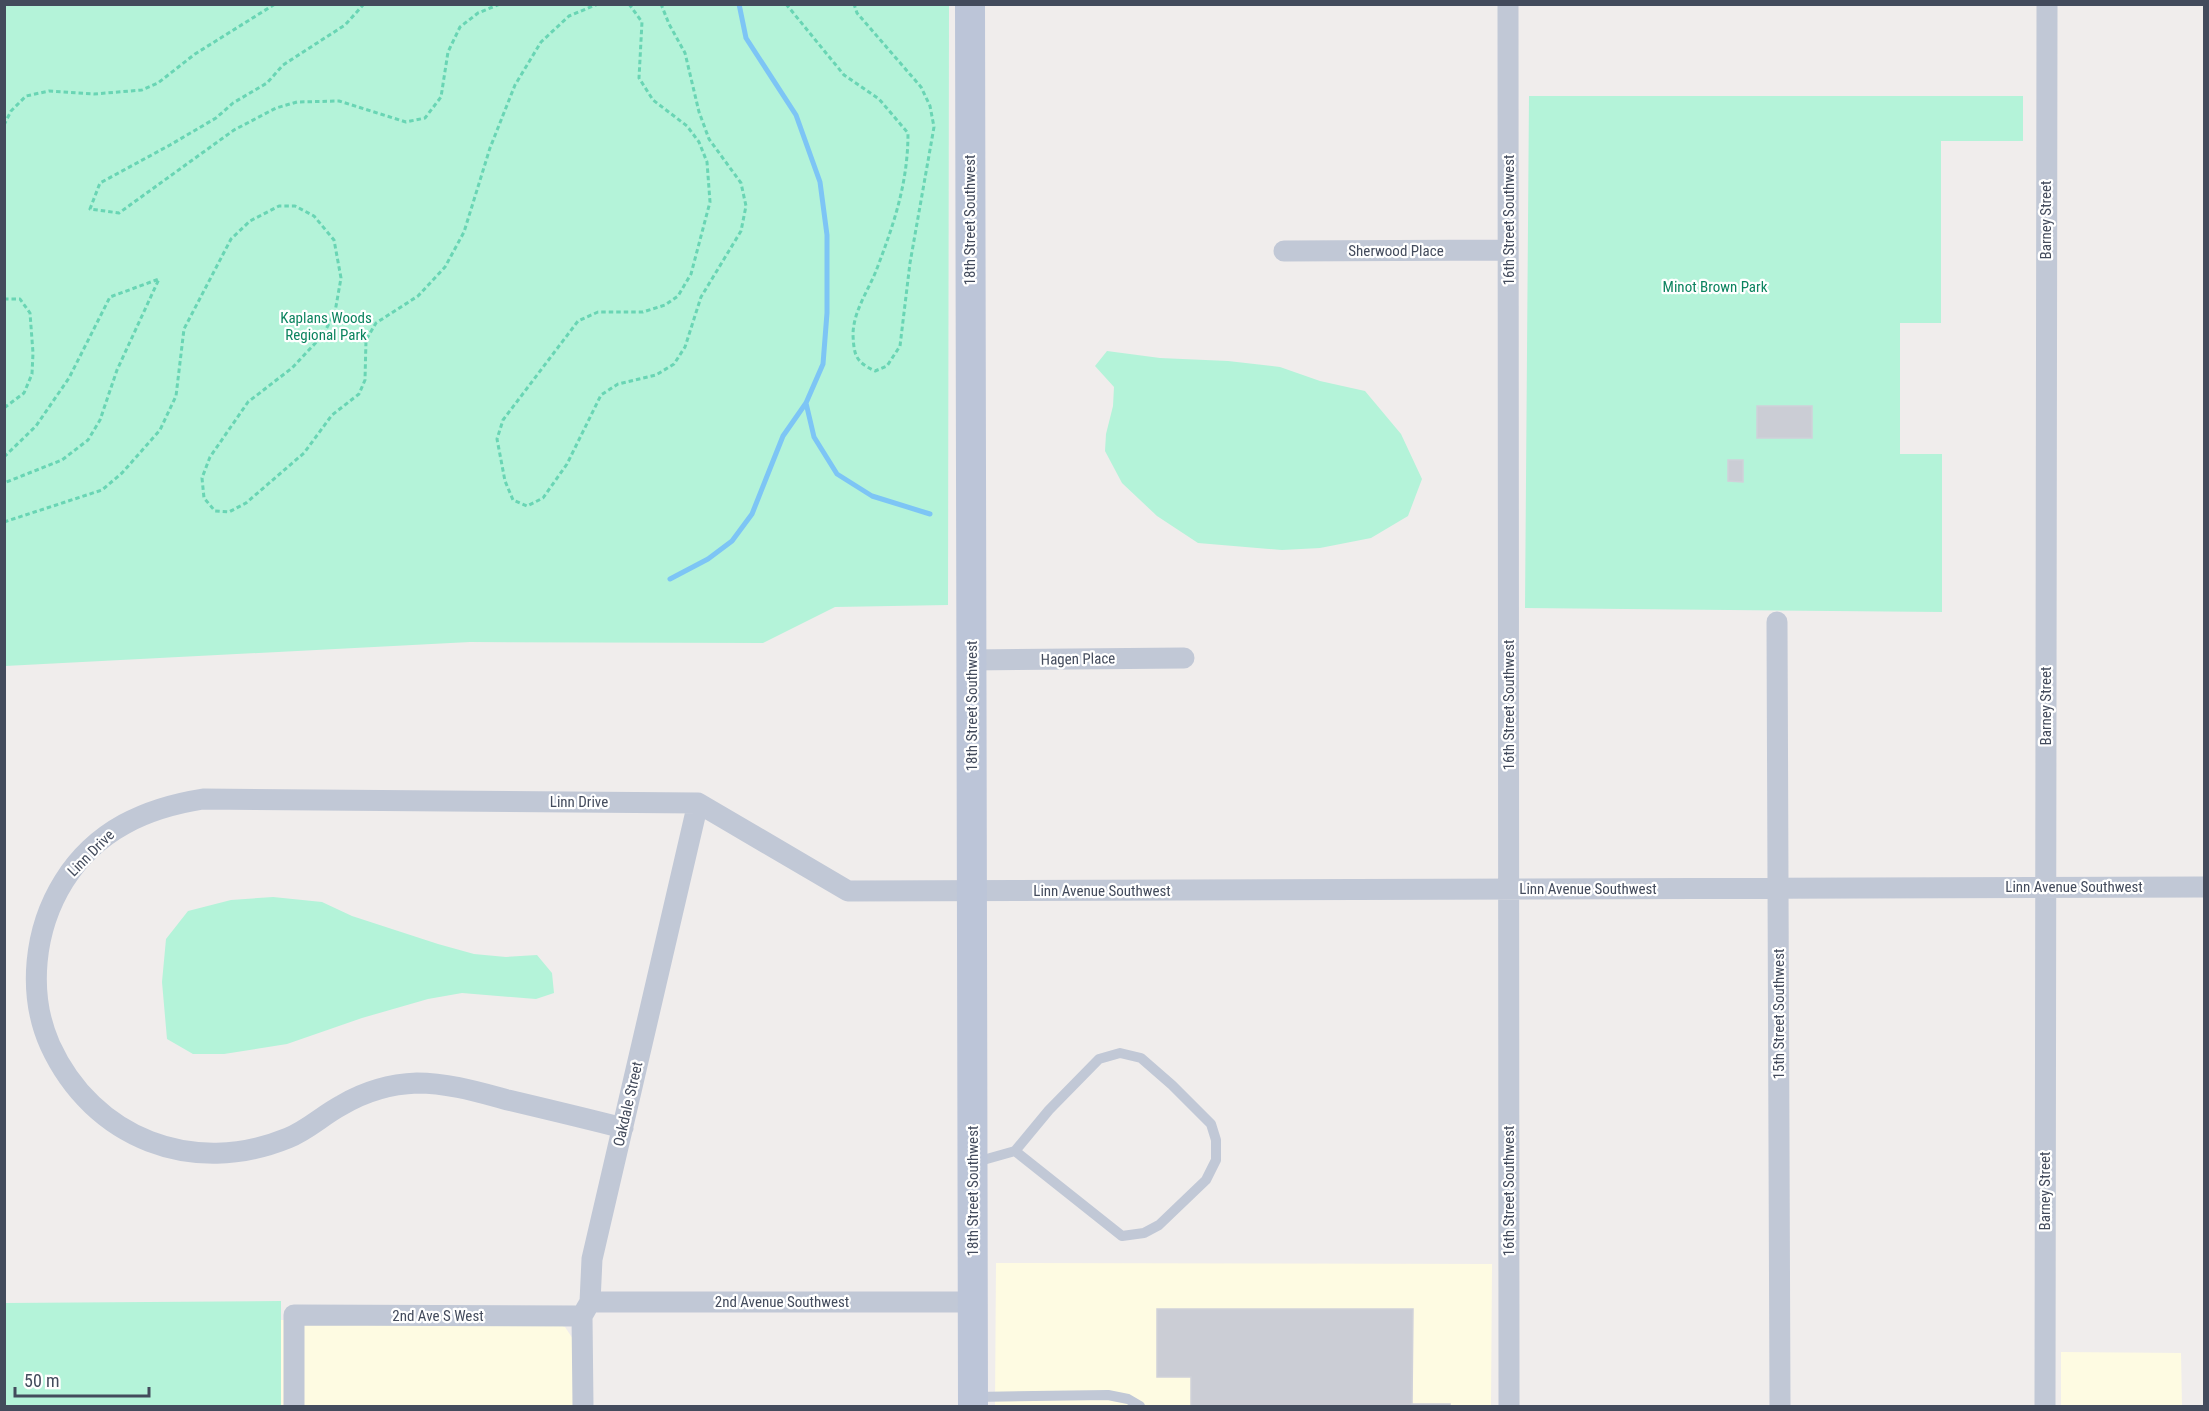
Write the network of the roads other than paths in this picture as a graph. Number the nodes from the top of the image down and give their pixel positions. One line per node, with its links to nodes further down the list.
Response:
1 (970, 4): 8 (street, 18th Street Southwest)
2 (1508, 4): 4 (street, 16th Street Southwest)
3 (2047, 4): 11 (street, Barney Street)
4 (1509, 250): 5 (street, Sherwood Place); 13 (street, 16th Street Southwest)
5 (1284, 251)
6 (1777, 622): 12 (street, 15th Street Southwest)
7 (1184, 658): 8 (street, Hagen Place)
8 (971, 660): 14 (street, 18th Street Southwest)
9 (698, 803): 14 (street, Linn Drive); 15 (street, Oakdale Street); 15 (street, Linn Drive)
10 (2205, 887): 11 (street, Linn Avenue Southwest)
11 (2046, 888): 12 (street, Linn Avenue Southwest); 26 (street, Barney Street)
12 (1778, 889): 13 (street, Linn Avenue Southwest); 25 (street, 15th Street Southwest)
13 (1509, 890): 14 (street, Linn Avenue Southwest); 24 (street, 16th Street Southwest)
14 (972, 892): 17 (street, 18th Street Southwest)
15 (622, 1128): 19 (street, Oakdale Street)
16 (1015, 1151): 16 (lane); 17 (lane)
17 (973, 1162): 18 (street, 18th Street Southwest)
18 (973, 1302): 19 (street, 2nd Avenue Southwest); 20 (street, 18th Street Southwest)
19 (586, 1309): 21 (street, 2nd Ave S West); 22 (street, Oakdale Street)
20 (973, 1402): 23 (lane)
21 (294, 1407)
22 (583, 1407)
23 (1140, 1407)
24 (1509, 1407)
25 (1780, 1407)
26 (2045, 1407)

